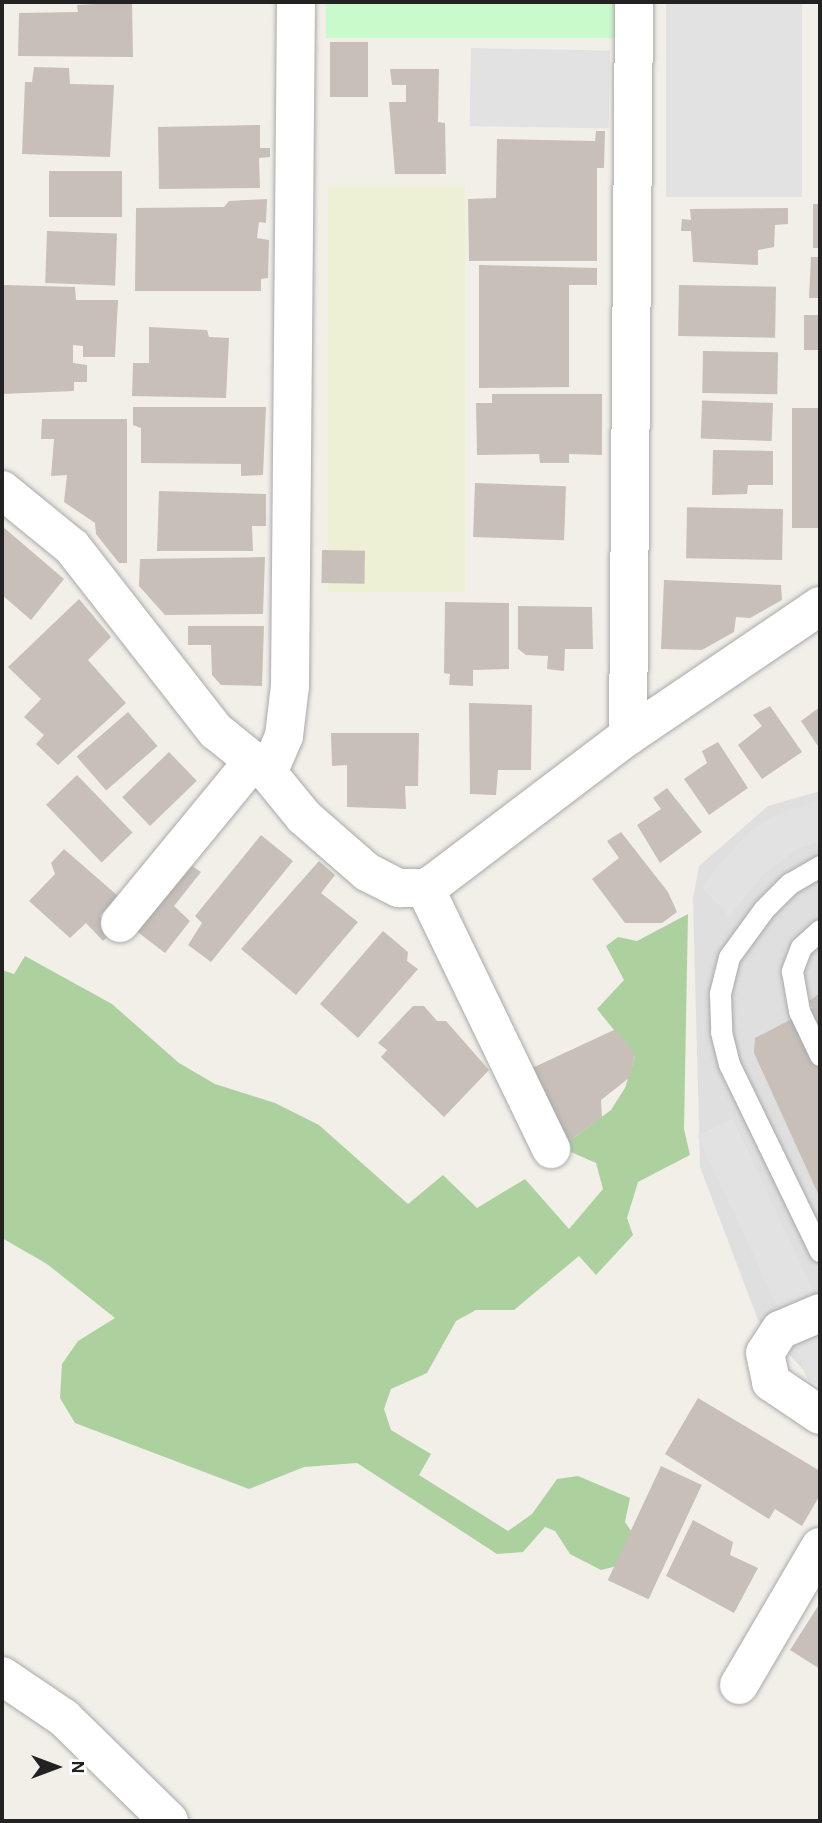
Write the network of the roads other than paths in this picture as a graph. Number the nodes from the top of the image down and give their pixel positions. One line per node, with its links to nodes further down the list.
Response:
1 (296, 2): 6 (street)
2 (634, 2): 5 (street)
3 (2, 490): 6 (street)
4 (820, 606): 5 (street)
5 (628, 736): 8 (street)
6 (261, 767): 8 (street); 9 (street)
7 (820, 866): 13 (lane)
8 (425, 888): 12 (street)
9 (120, 923)
10 (820, 930): 11 (lane)
11 (820, 1055)
12 (551, 1150)
13 (820, 1251)
14 (820, 1313): 15 (street)
15 (820, 1415)
16 (820, 1547): 18 (street)
17 (2, 1676): 19 (street)
18 (739, 1685)
19 (169, 1821)

